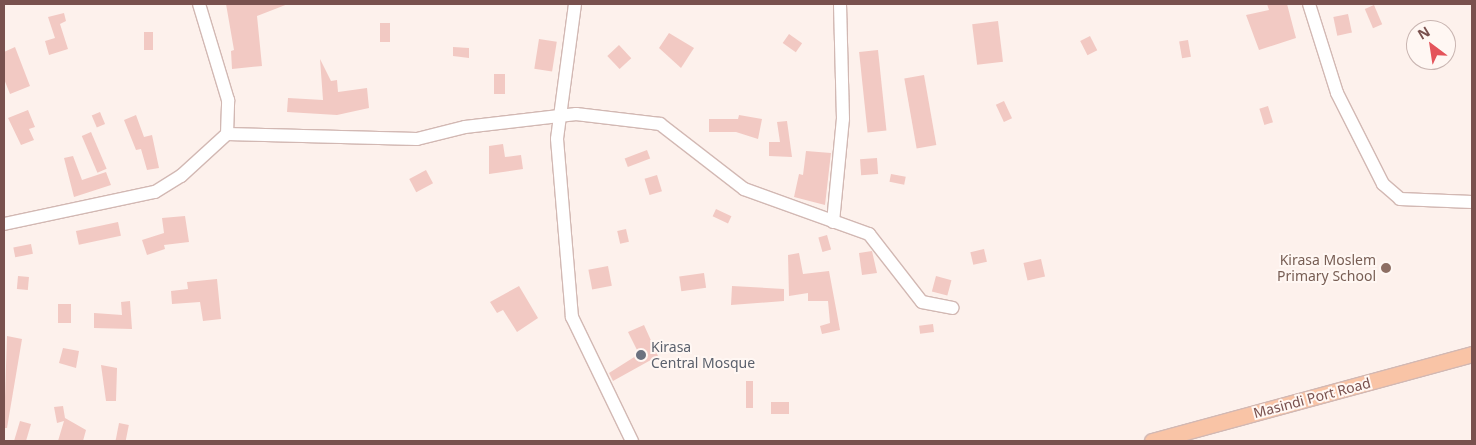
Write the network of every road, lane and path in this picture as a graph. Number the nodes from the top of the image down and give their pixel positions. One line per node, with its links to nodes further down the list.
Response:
1 (199, 4): 6 (street)
2 (575, 4): 5 (street)
3 (840, 4): 8 (street)
4 (1309, 4): 7 (street)
5 (557, 114): 6 (street); 8 (street); 12 (street)
6 (227, 134): 9 (street)
7 (1472, 202)
8 (833, 222): 10 (street)
9 (4, 224)
10 (952, 308)
11 (1472, 354): 13 (main road, Masindi Port Road)
12 (632, 441)
13 (1152, 441)

